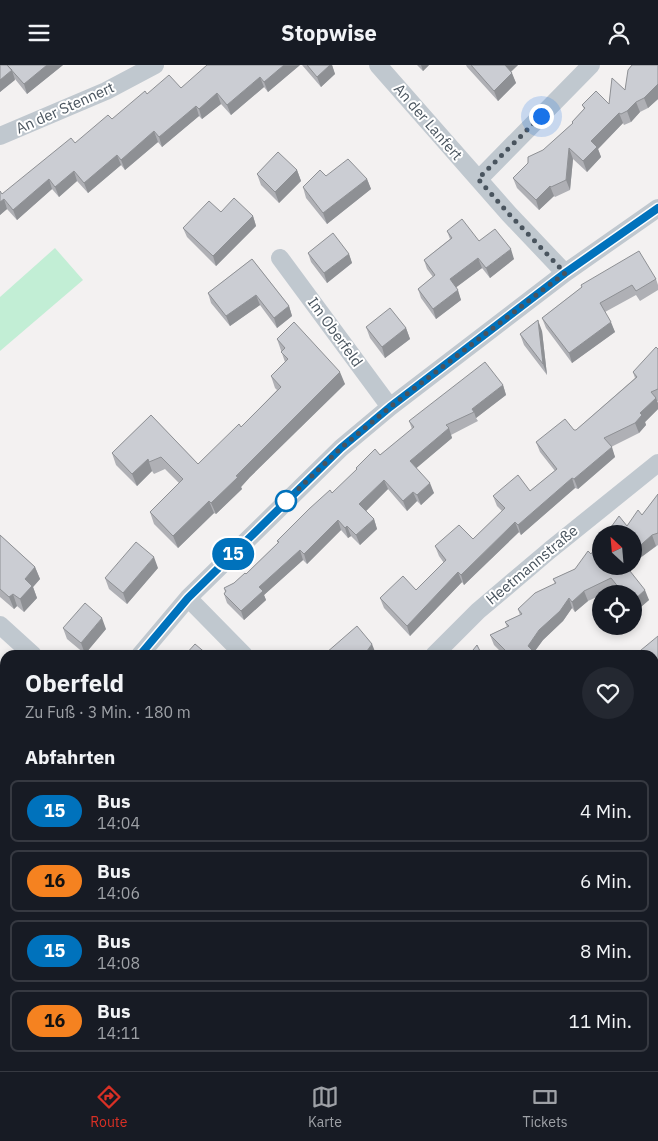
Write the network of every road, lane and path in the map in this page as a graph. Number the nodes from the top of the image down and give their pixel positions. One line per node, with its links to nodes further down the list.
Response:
1 (155, 65): 4 (street, An der Stennert)
2 (378, 65): 5 (street, An der Lanfert)
3 (591, 65): 5 (street)
4 (0, 137)
5 (478, 179): 8 (street, An der Lanfert)
6 (655, 216): 8 (street)
7 (280, 258): 9 (street, Im Oberfeld)
8 (565, 273): 9 (street)
9 (390, 407): 11 (street)
10 (658, 463): 16 (street, Heetmannstraße)
11 (188, 598): 14 (street); 15 (street)
12 (0, 625): 13 (street)
13 (28, 650)
14 (144, 650)
15 (239, 650)
16 (439, 650)

